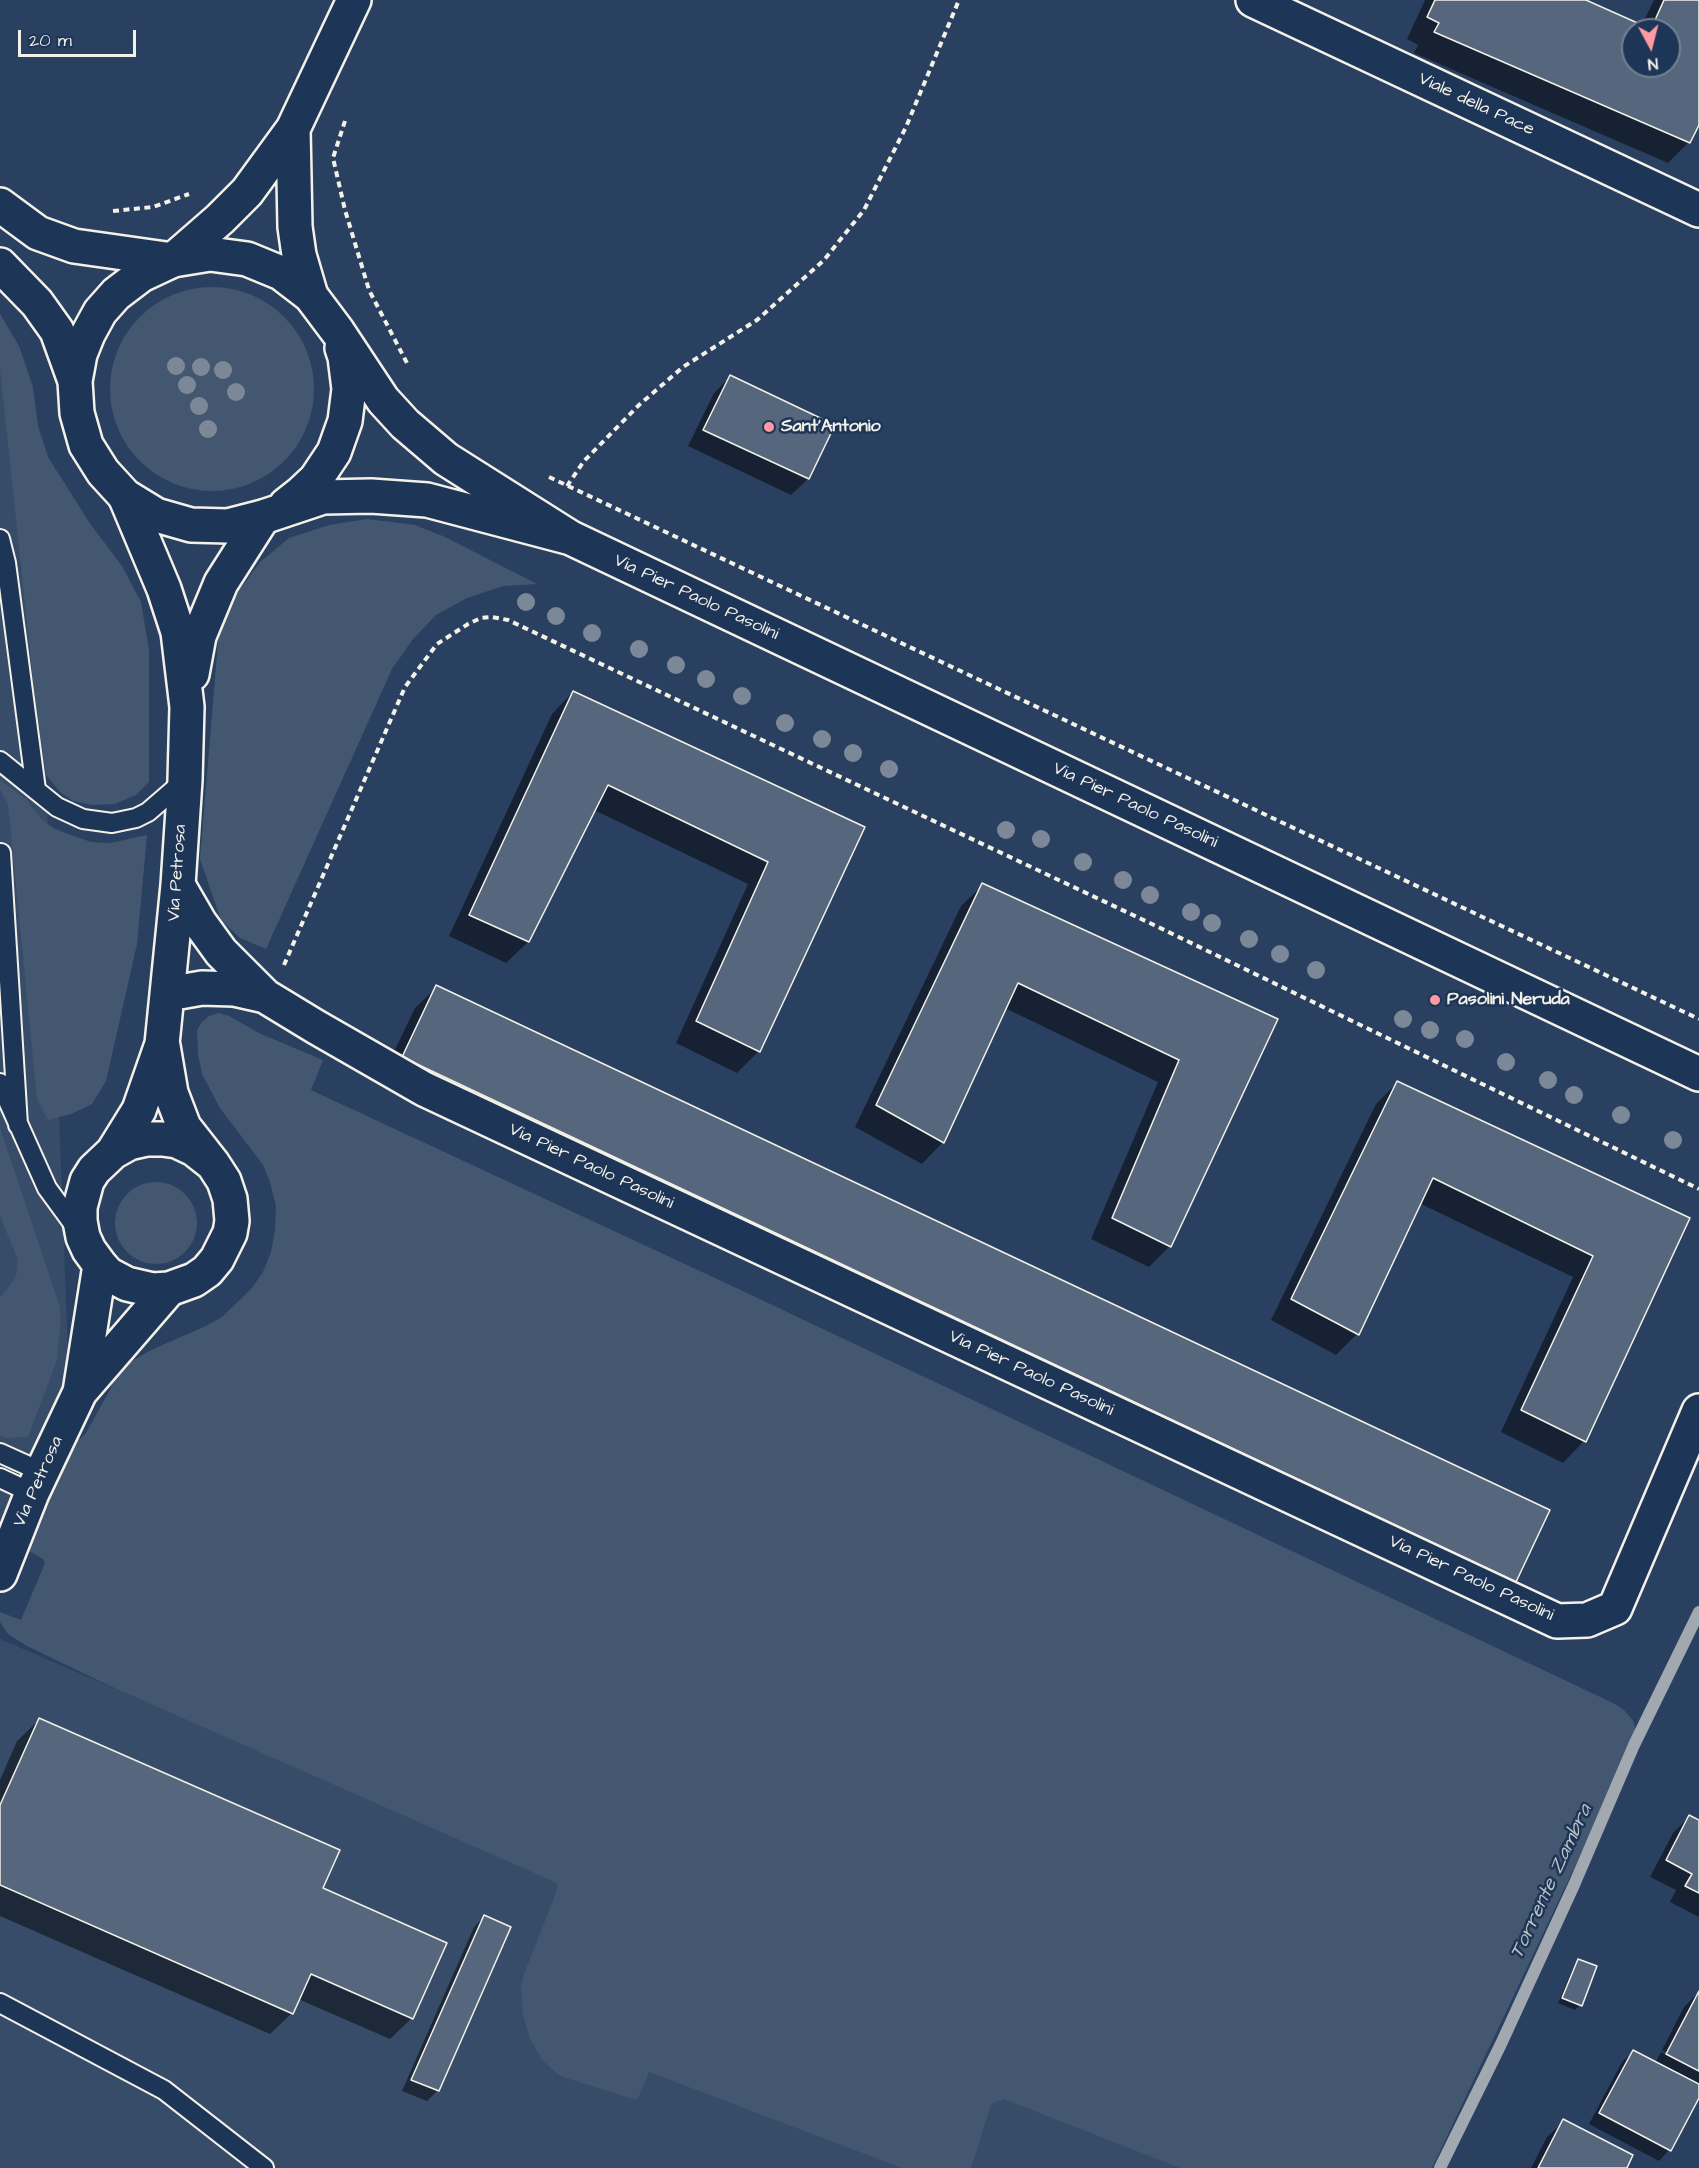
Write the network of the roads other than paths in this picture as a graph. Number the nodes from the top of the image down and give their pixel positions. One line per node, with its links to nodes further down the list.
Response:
1 (354, 0): 3 (street)
2 (1253, 0): 5 (street, Viale della Pace)
3 (294, 129): 6 (street); 8 (street)
4 (0, 205): 6 (street, Via Pier Paolo Pasolini)
5 (1699, 210)
6 (173, 260): 8 (street, Via Pier Paolo Pasolini); 9 (street, Via Pier Paolo Pasolini)
7 (0, 265): 9 (street, Via Pier Paolo Pasolini)
8 (318, 305): 11 (street, Via Pier Paolo Pasolini); 12 (street, Via Pier Paolo Pasolini)
9 (75, 381): 10 (street, Via Pier Paolo Pasolini)
10 (125, 496): 11 (street, Via Pier Paolo Pasolini); 14 (street, Via Petrosa)
11 (270, 514): 12 (street, Via Pier Paolo Pasolini); 14 (street, Via Petrosa)
12 (560, 532): 23 (street, Via Pier Paolo Pasolini)
13 (0, 539): 17 (lane)
14 (186, 702): 16 (street, Via Petrosa)
15 (0, 761): 17 (lane)
16 (185, 780): 17 (lane); 19 (street, Via Petrosa)
17 (36, 790)
18 (1, 853): 25 (lane)
19 (178, 885): 20 (street, Via Petrosa); 21 (street, Via Pier Paolo Pasolini)
20 (168, 994): 21 (street, Via Pier Paolo Pasolini); 22 (street, Via Petrosa)
21 (267, 997): 32 (street, Via Pier Paolo Pasolini)
22 (162, 1044): 26 (street, Via Petrosa); 27 (street, Via Petrosa)
23 (1699, 1074)
24 (0, 1083): 25 (lane)
25 (18, 1125): 28 (lane)
26 (113, 1152): 27 (street, Via Petrosa); 28 (street, Via Petrosa)
27 (213, 1164): 30 (street, Via Petrosa)
28 (83, 1237): 29 (street, Via Petrosa)
29 (100, 1265): 30 (street, Via Petrosa); 31 (street, Via Petrosa)
30 (169, 1289): 31 (street, Via Petrosa)
31 (80, 1392): 35 (street, Via Petrosa)
32 (1699, 1411)
33 (0, 1453): 35 (lane)
34 (0, 1478): 35 (lane)
35 (37, 1482): 36 (street, Via Petrosa)
36 (0, 1574)
37 (0, 2003): 38 (lane)
38 (264, 2168)

